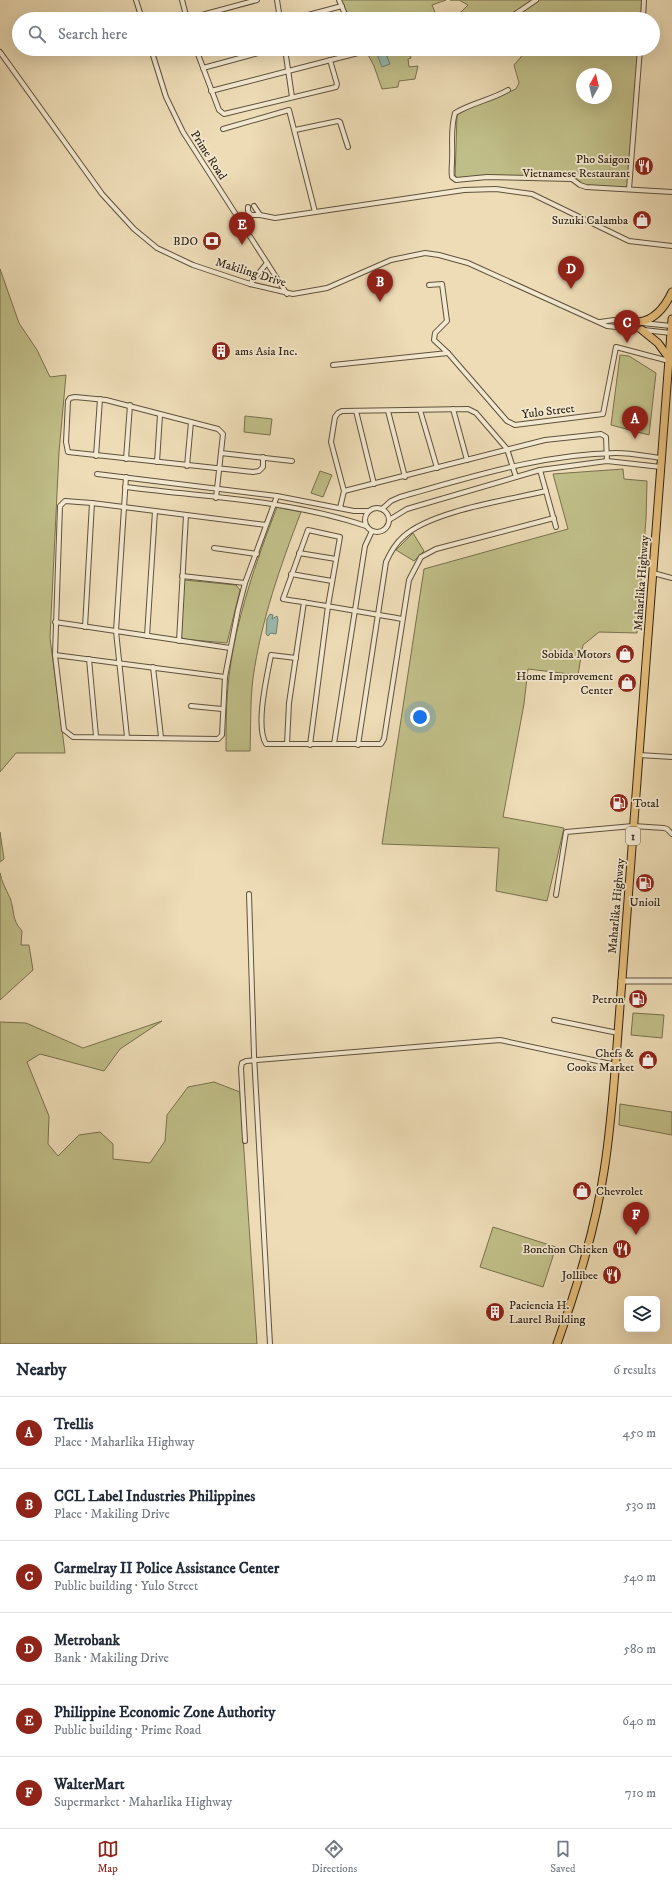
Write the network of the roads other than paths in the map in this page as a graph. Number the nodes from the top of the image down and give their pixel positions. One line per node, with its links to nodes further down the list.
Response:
1 (136, 0): 9 (street)
2 (182, 0): 10 (street)
3 (257, 0): 11 (street)
4 (278, 0): 12 (street)
5 (339, 0): 8 (street)
6 (536, 0): 15 (street)
7 (644, 0): 16 (street)
8 (342, 6): 13 (street); 14 (street)
9 (140, 12)
10 (185, 12)
11 (213, 12)
12 (279, 12)
13 (320, 12)
14 (344, 12)
15 (518, 12)
16 (643, 12)
17 (0, 52): 41 (street, Makiling Drive)
18 (153, 56): 40 (street, Prime Road)
19 (199, 56): 25 (street)
20 (247, 56): 25 (street)
21 (286, 56): 26 (street)
22 (346, 56): 24 (street)
23 (639, 56): 33 (street)
24 (330, 60): 26 (street); 29 (street)
25 (203, 68): 28 (street)
26 (288, 71): 28 (street); 29 (street)
27 (508, 90): 33 (street)
28 (212, 91): 29 (street)
29 (292, 98)
30 (223, 129): 31 (street)
31 (295, 130): 32 (street); 37 (street)
32 (348, 147)
33 (629, 189): 34 (street)
34 (672, 192)
35 (248, 206): 38 (street)
36 (254, 206): 38 (street)
37 (315, 212): 38 (street); 39 (street)
38 (260, 215)
39 (672, 246)
40 (267, 263): 41 (street); 44 (street, Prime Road)
41 (250, 284): 44 (street, Makiling Drive)
42 (429, 285): 51 (street, Yulo Street)
43 (672, 292): 47 (highway)
44 (287, 294): 46 (street, Makiling Drive)
45 (672, 319): 48 (highway, Maharlika Highway / 1)
46 (600, 322): 47 (street, Makiling Drive); 49 (street, Makiling Drive)
47 (639, 322): 48 (street, Makiling Drive)
48 (672, 326): 50 (highway, Maharlika Highway / 1)
49 (642, 330): 50 (street, Makiling Drive); 52 (highway)
50 (671, 333): 52 (highway, Maharlika Highway / 1)
51 (448, 353): 52 (street, Yulo Street); 53 (street)
52 (669, 360): 67 (highway, Maharlika Highway / 1)
53 (333, 365)
54 (100, 399): 55 (street); 65 (street); 65 (street)
55 (130, 405): 60 (street); 68 (street)
56 (452, 409): 57 (street); 62 (street); 69 (street)
57 (420, 410): 59 (street); 76 (street)
58 (356, 411): 59 (street); 83 (street); 86 (street)
59 (388, 411): 81 (street)
60 (160, 415): 61 (street); 72 (street)
61 (191, 422): 63 (street); 73 (street)
62 (507, 449): 64 (street); 69 (street); 74 (street)
63 (221, 453): 66 (street); 77 (street)
64 (608, 453): 67 (street); 71 (street); 74 (street)
65 (96, 456): 68 (street)
66 (263, 458): 70 (street); 77 (street)
67 (662, 458): 75 (highway, Maharlika Highway / 1)
68 (126, 459): 72 (street)
69 (467, 460): 76 (street)
70 (292, 461)
71 (607, 461): 75 (street); 78 (street)
72 (157, 462): 73 (street)
73 (187, 466): 77 (street)
74 (513, 466): 82 (street); 94 (street)
75 (660, 467): 108 (highway, Maharlika Highway / 1)
76 (436, 468): 81 (street)
77 (219, 469): 85 (street)
78 (540, 470): 82 (street); 87 (street)
79 (97, 474): 80 (street)
80 (126, 477): 84 (street); 85 (street)
81 (405, 477): 83 (street)
82 (516, 477): 99 (street)
83 (374, 484): 86 (street)
84 (125, 487): 89 (street); 92 (street)
85 (217, 488): 88 (street); 89 (street)
86 (344, 491): 93 (street)
87 (546, 491): 98 (street); 117 (street)
88 (277, 496): 91 (street); 93 (street)
89 (216, 498): 91 (street)
90 (92, 503): 92 (street); 119 (street); 120 (street)
91 (274, 504): 100 (street); 101 (street)
92 (123, 507): 95 (street); 121 (street)
93 (340, 508): 96 (street)
94 (382, 509): 96 (street); 99 (street)
95 (155, 511): 97 (street); 122 (street)
96 (368, 511): 101 (street)
97 (186, 515): 100 (street); 110 (street)
98 (554, 518): 102 (street); 118 (street)
99 (389, 520): 103 (street)
100 (266, 525): 106 (street)
101 (366, 526): 103 (street)
102 (556, 527)
103 (372, 531): 116 (street)
104 (214, 548): 106 (street)
105 (299, 552): 107 (street); 107 (street); 109 (street)
106 (257, 554): 113 (street)
107 (336, 559): 112 (street)
108 (652, 572): 111 (street); 140 (highway, Maharlika Highway / 1)
109 (291, 574): 112 (street); 114 (street)
110 (182, 576): 113 (street); 123 (street)
111 (672, 578)
112 (332, 581): 115 (street)
113 (245, 583): 124 (street)
114 (304, 602): 115 (street); 126 (street)
115 (328, 606): 116 (street); 138 (street)
116 (354, 611): 117 (street); 137 (street)
117 (378, 615): 118 (street); 139 (street)
118 (402, 619): 139 (street)
119 (55, 622): 120 (street); 125 (street)
120 (85, 627): 121 (street)
121 (116, 631): 122 (street); 128 (street)
122 (147, 636): 123 (street)
123 (178, 641): 124 (street)
124 (230, 648): 130 (street)
125 (55, 655): 127 (street); 133 (street)
126 (296, 658): 136 (street); 136 (street)
127 (89, 659): 128 (street); 133 (street)
128 (120, 663): 129 (street); 134 (street)
129 (152, 667): 130 (street); 135 (street)
130 (225, 677): 132 (street)
131 (191, 706): 132 (street)
132 (222, 709): 135 (street)
133 (96, 736): 134 (street)
134 (127, 737): 135 (street)
135 (161, 737)
136 (287, 744): 138 (street)
137 (334, 744): 138 (street); 139 (street)
138 (310, 745)
139 (358, 745)
140 (639, 755): 141 (street); 142 (highway, Maharlika Highway / 1)
141 (672, 757)
142 (633, 826): 143 (street); 145 (street); 146 (highway, Maharlika Highway / 1)
143 (672, 834)
144 (249, 894): 150 (street)
145 (556, 894)
146 (621, 981): 147 (street); 149 (highway, Maharlika Highway / 1)
147 (672, 981)
148 (554, 1020): 149 (street)
149 (618, 1034): 151 (highway, Maharlika Highway / 1)
150 (254, 1061): 151 (street); 152 (street); 153 (street)
151 (616, 1065): 154 (highway, Maharlika Highway / 1)
152 (245, 1141)
153 (270, 1344)
154 (557, 1344)

